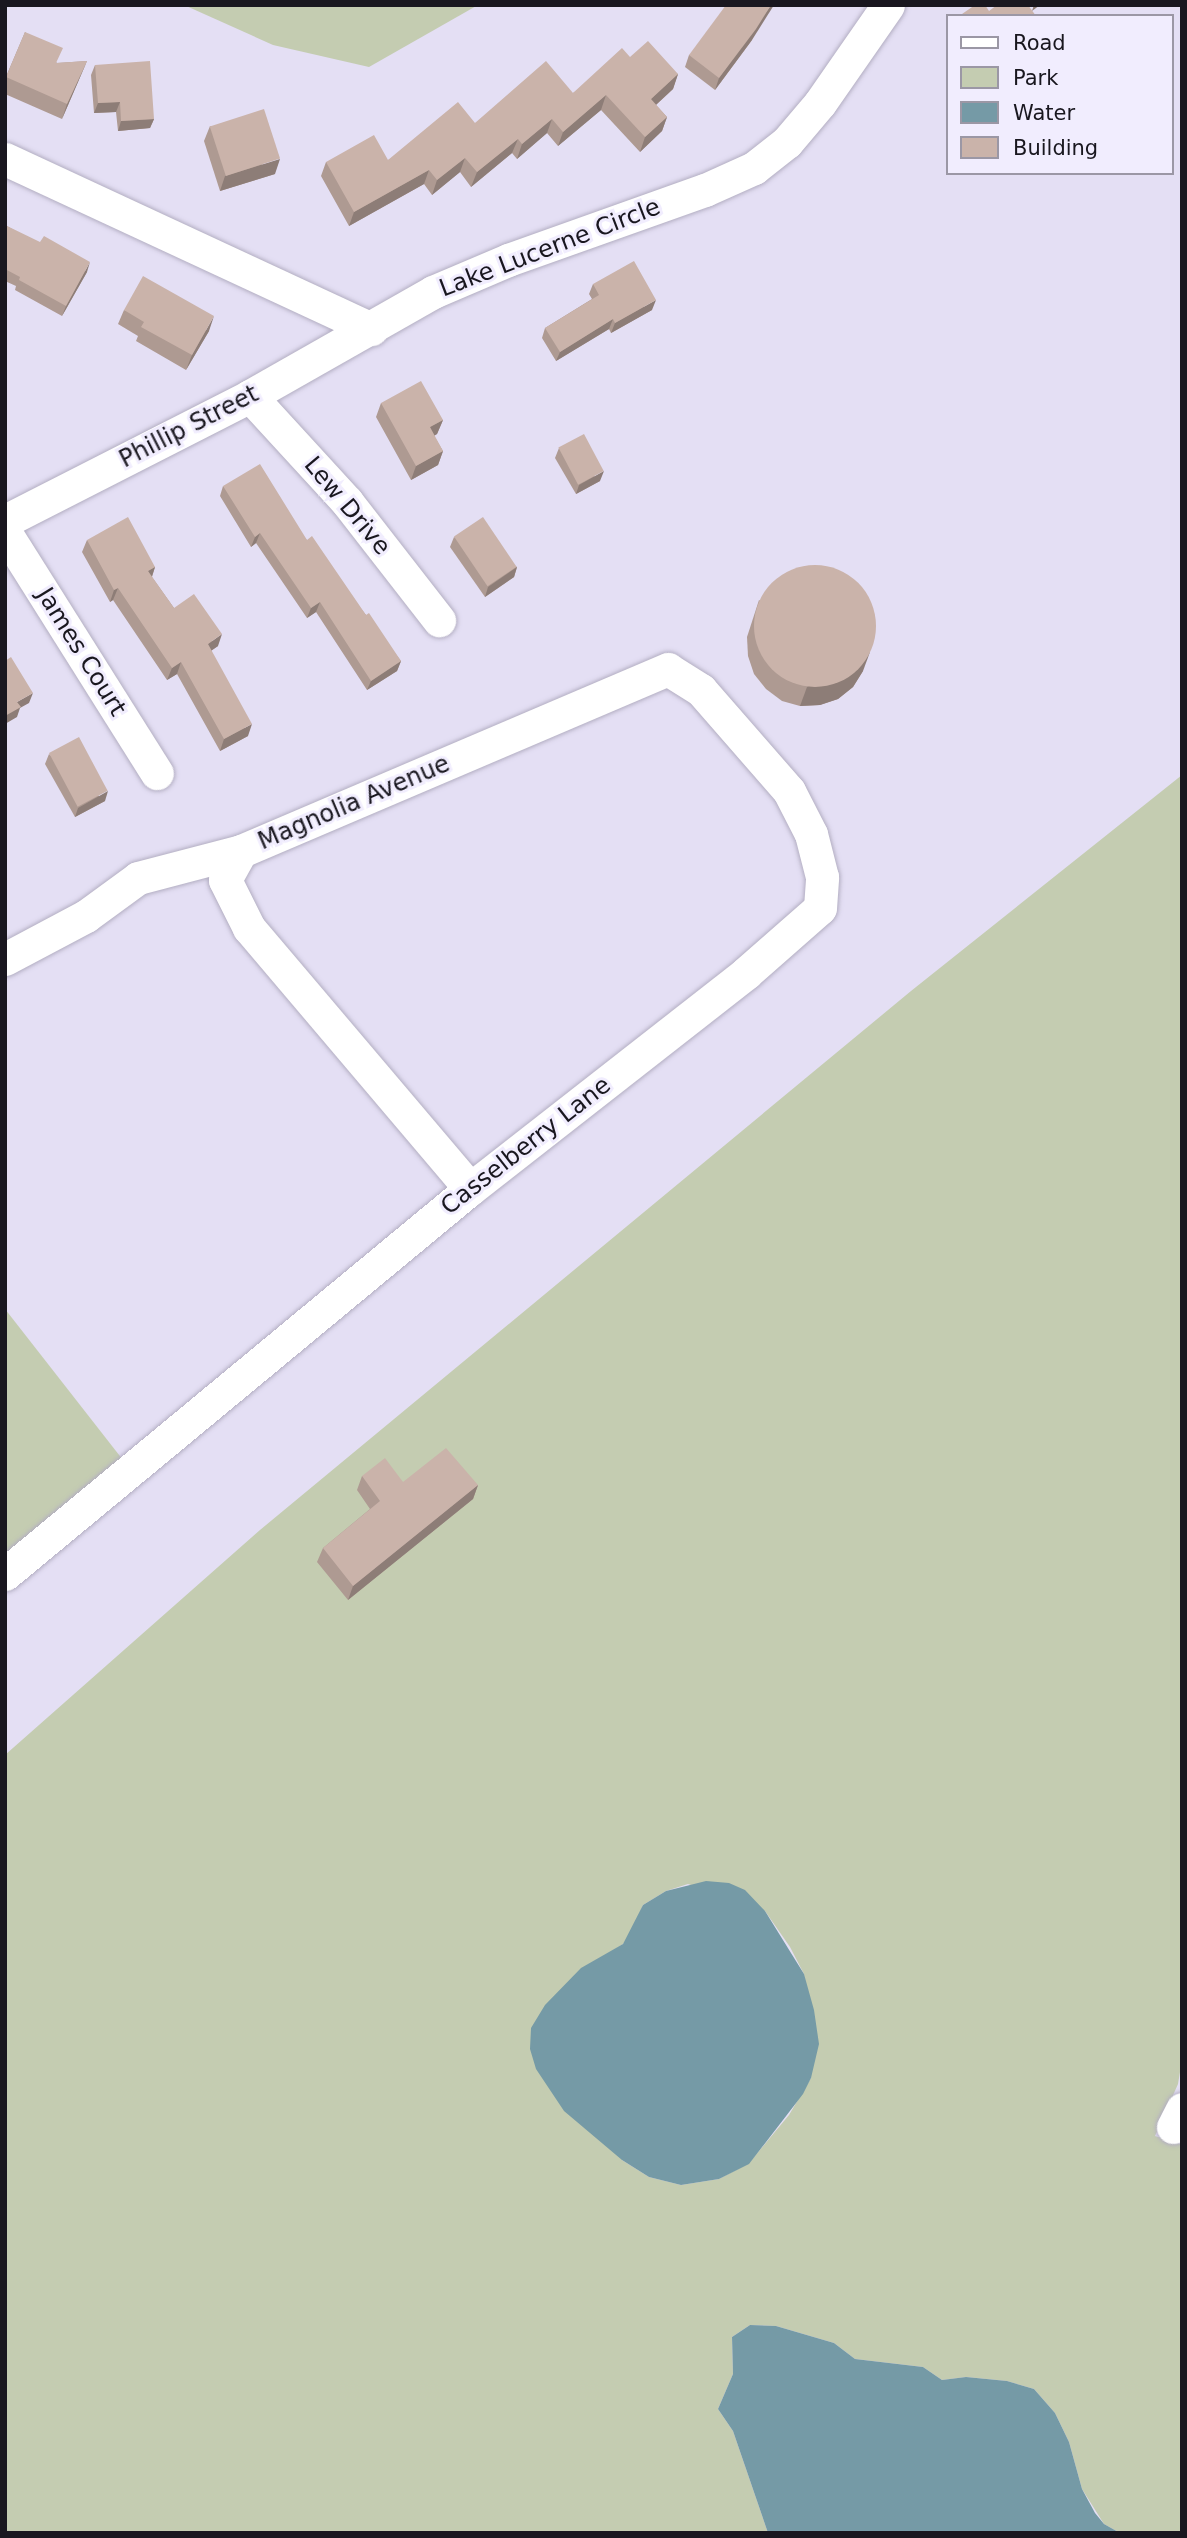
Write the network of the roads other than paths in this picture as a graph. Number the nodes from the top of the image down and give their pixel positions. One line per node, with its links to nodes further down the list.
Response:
1 (888, 5): 3 (street, Lake Lucerne Circle)
2 (5, 159): 3 (street)
3 (371, 329): 4 (street, Phillip Street)
4 (250, 396): 5 (street, Phillip Street); 7 (street, Lew Drive)
5 (5, 521)
6 (5, 531): 9 (street, James Court)
7 (439, 620)
8 (668, 669): 10 (street, Magnolia Avenue); 12 (street, Casselberry Lane)
9 (157, 773)
10 (241, 850): 11 (street); 12 (street, Magnolia Avenue)
11 (5, 959)
12 (470, 1189): 13 (street, Casselberry Lane)
13 (5, 1574)

